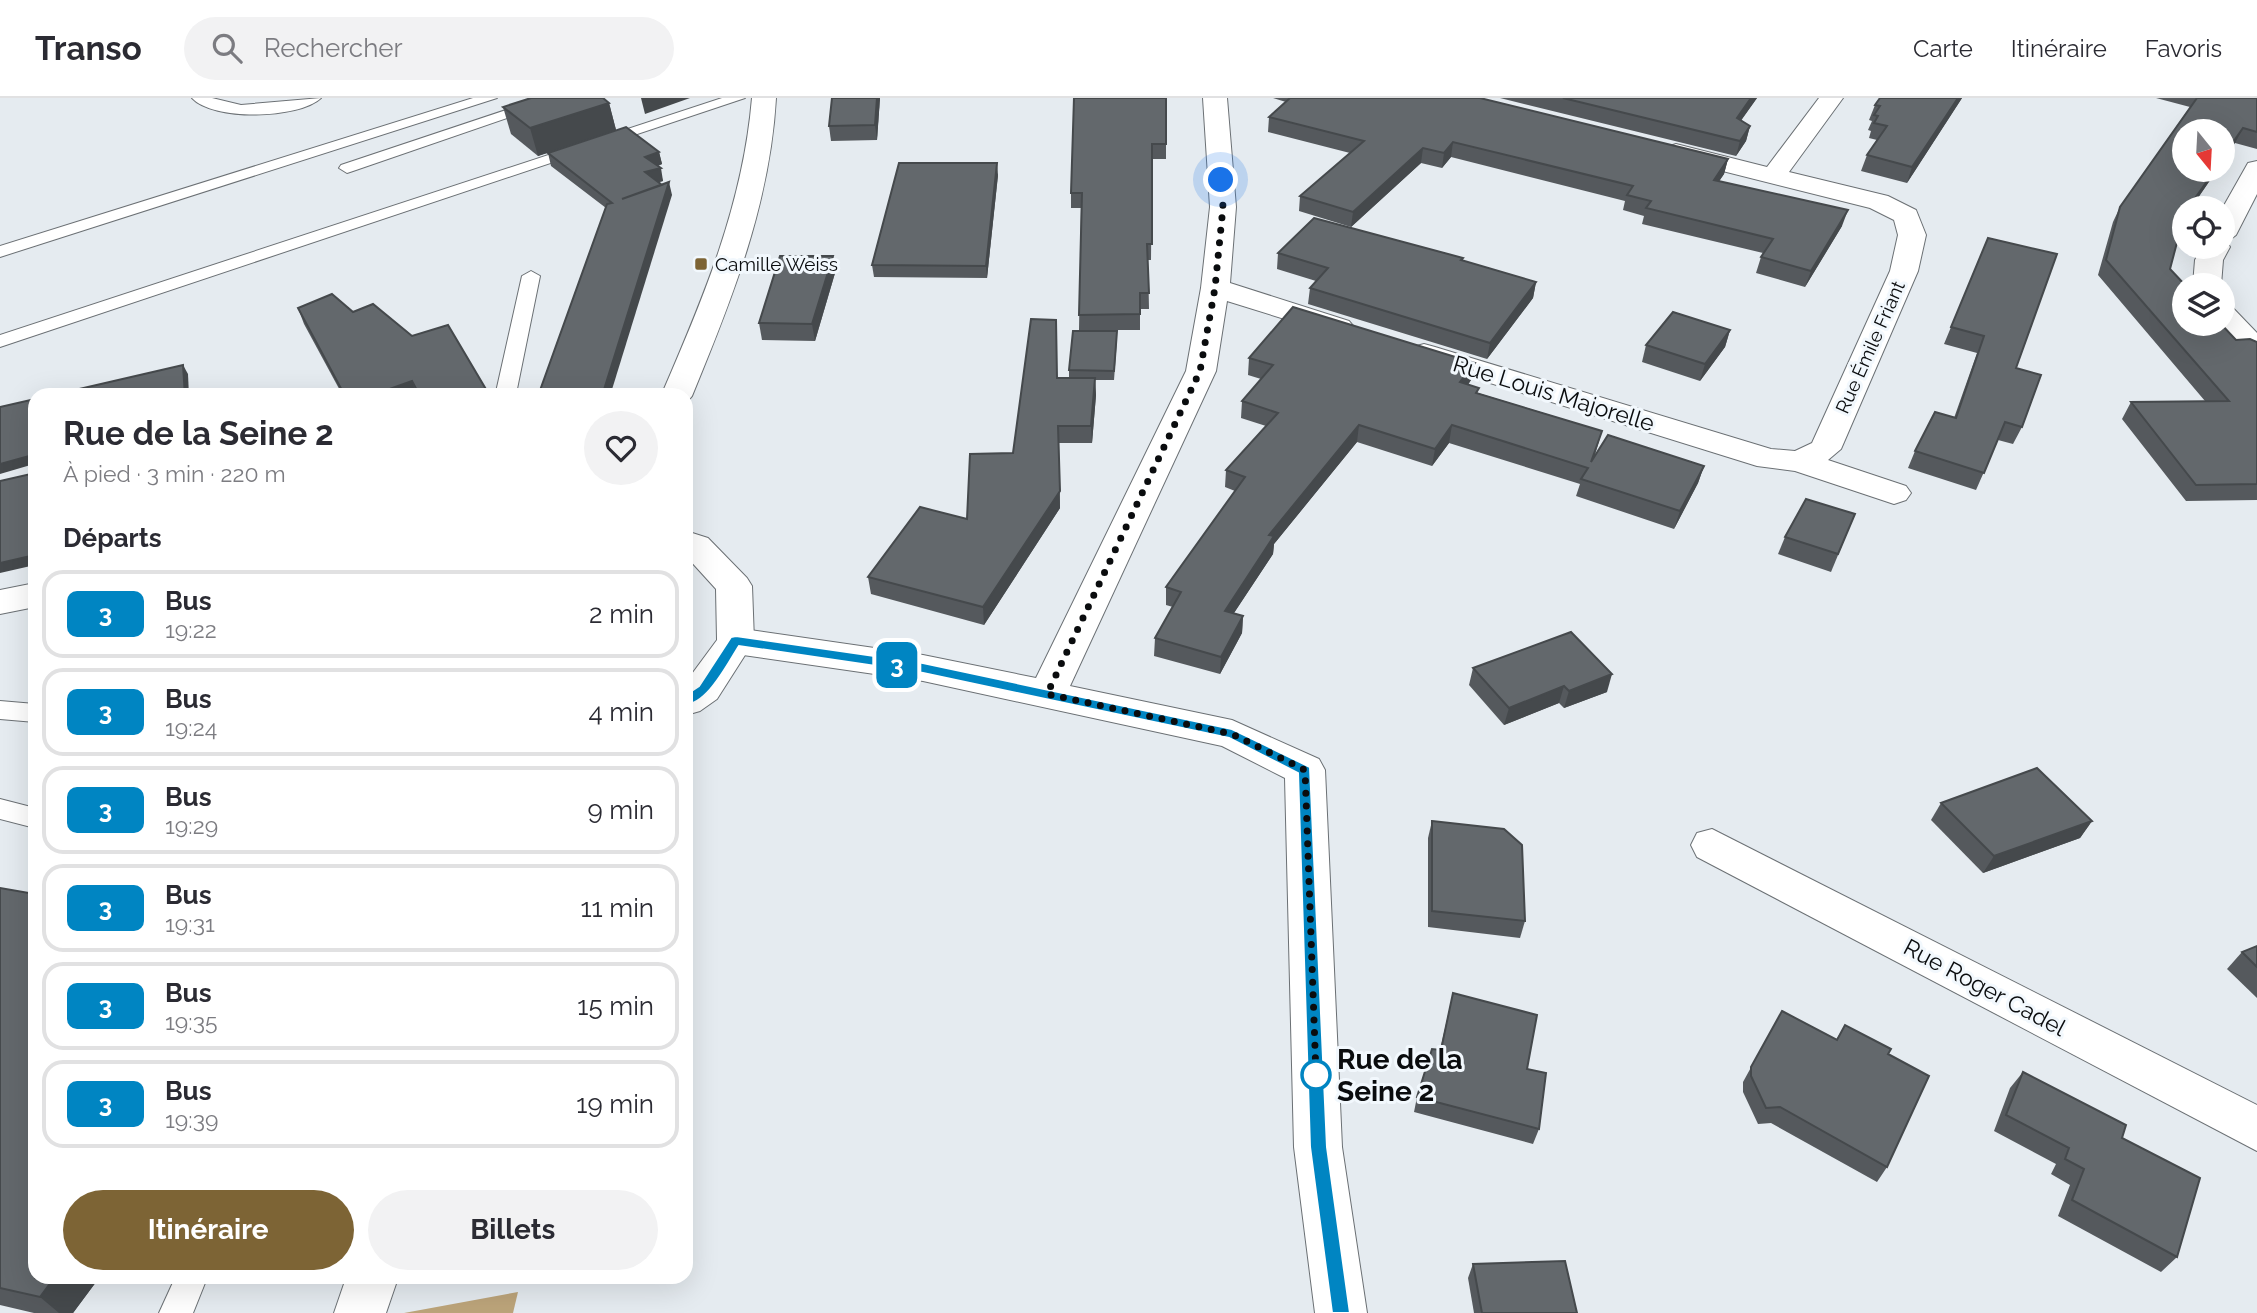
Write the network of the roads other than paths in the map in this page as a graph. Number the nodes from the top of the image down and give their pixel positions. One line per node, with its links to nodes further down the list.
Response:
1 (200, 98): 2 (lane)
2 (313, 98)
3 (489, 98): 14 (lane)
4 (557, 98): 10 (lane)
5 (737, 98): 19 (lane)
6 (1215, 98): 16 (street)
7 (1831, 98): 12 (street)
8 (766, 101): 23 (street)
9 (1656, 147): 12 (street)
10 (346, 168)
11 (2257, 169): 13 (street)
12 (1773, 176): 24 (street, Rue Émile Friant)
13 (2235, 210)
14 (0, 252)
15 (531, 276): 22 (lane)
16 (1215, 288): 18 (street); 30 (street)
17 (2235, 327): 21 (street)
18 (1363, 334)
19 (0, 341)
20 (1402, 346): 24 (street, Rue Louis Majorelle)
21 (2257, 351)
22 (507, 388)
23 (679, 388)
24 (1799, 461): 25 (street, Rue Louis Majorelle)
25 (1894, 493)
26 (693, 545): 29 (street)
27 (28, 596): 28 (street)
28 (0, 602)
29 (736, 641): 30 (street); 31 (street)
30 (1047, 694): 42 (street)
31 (693, 696)
32 (0, 710): 33 (lane)
33 (28, 712)
34 (0, 809): 35 (lane)
35 (28, 816)
36 (1712, 845): 37 (street, Rue Roger Cadel)
37 (2257, 1129)
38 (188, 1284): 40 (lane)
39 (370, 1284): 41 (street)
40 (176, 1313)
41 (360, 1313)
42 (1341, 1313)

